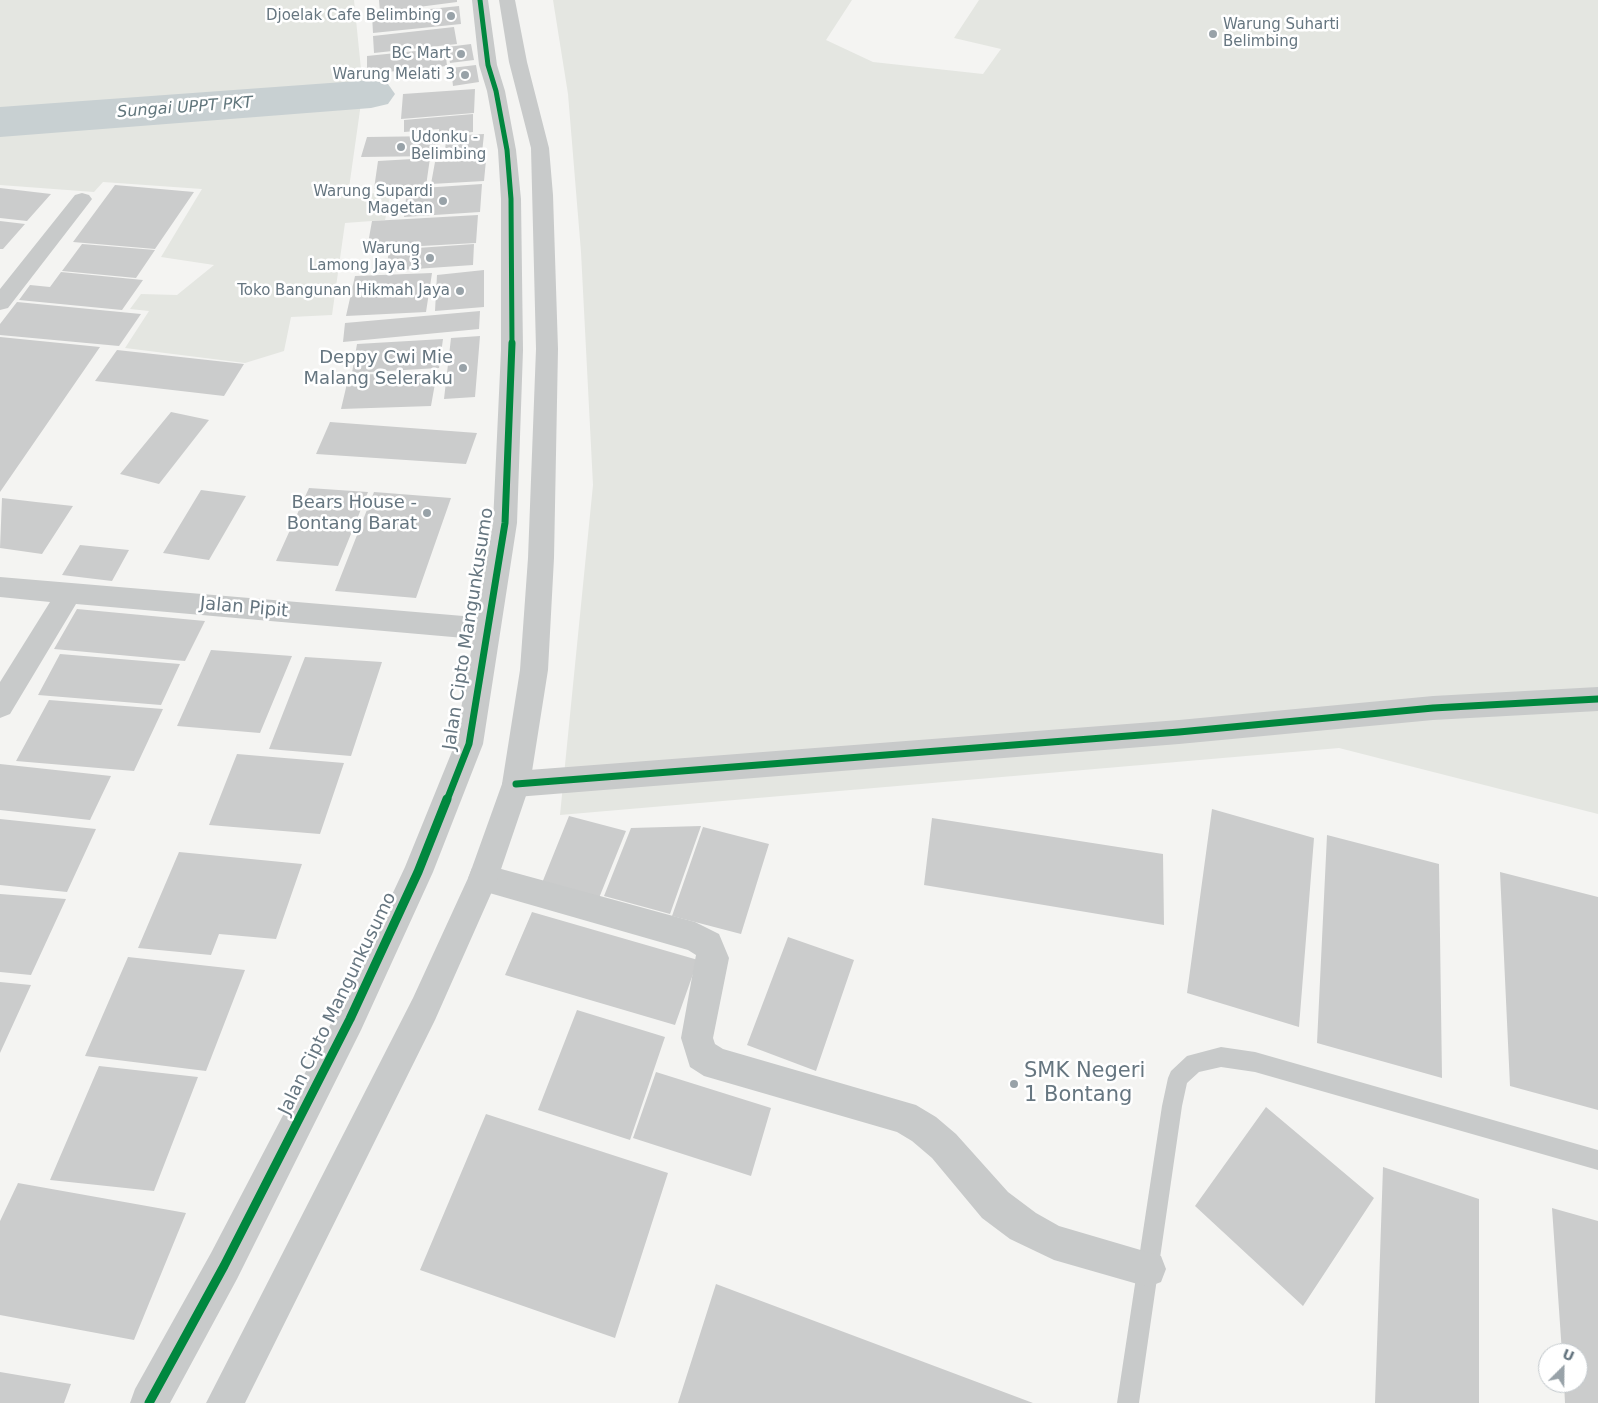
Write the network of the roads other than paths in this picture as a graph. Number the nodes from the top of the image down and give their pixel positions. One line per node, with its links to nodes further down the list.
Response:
1 (480, 0): 4 (street, Jalan Cipto Mangunkusumo)
2 (508, 0): 3 (street)
3 (540, 148): 4 (street); 5 (street)
4 (508, 150): 7 (street, Jalan Cipto Mangunkusumo)
5 (544, 195): 7 (street); 14 (street)
6 (82, 199): 8 (street)
7 (511, 199): 11 (street, Jalan Cipto Mangunkusumo)
8 (0, 304)
9 (0, 587): 10 (street, Jalan Pipit)
10 (69, 593): 11 (street, Jalan Pipit); 13 (street)
11 (487, 629): 18 (street, Jalan Cipto Mangunkusumo)
12 (1598, 699): 14 (street)
13 (0, 706)
14 (516, 784): 15 (street)
15 (483, 878): 17 (street); 19 (street)
16 (1598, 1160): 17 (lane)
17 (1148, 1269): 20 (lane)
18 (149, 1403)
19 (225, 1403)
20 (1128, 1403)

